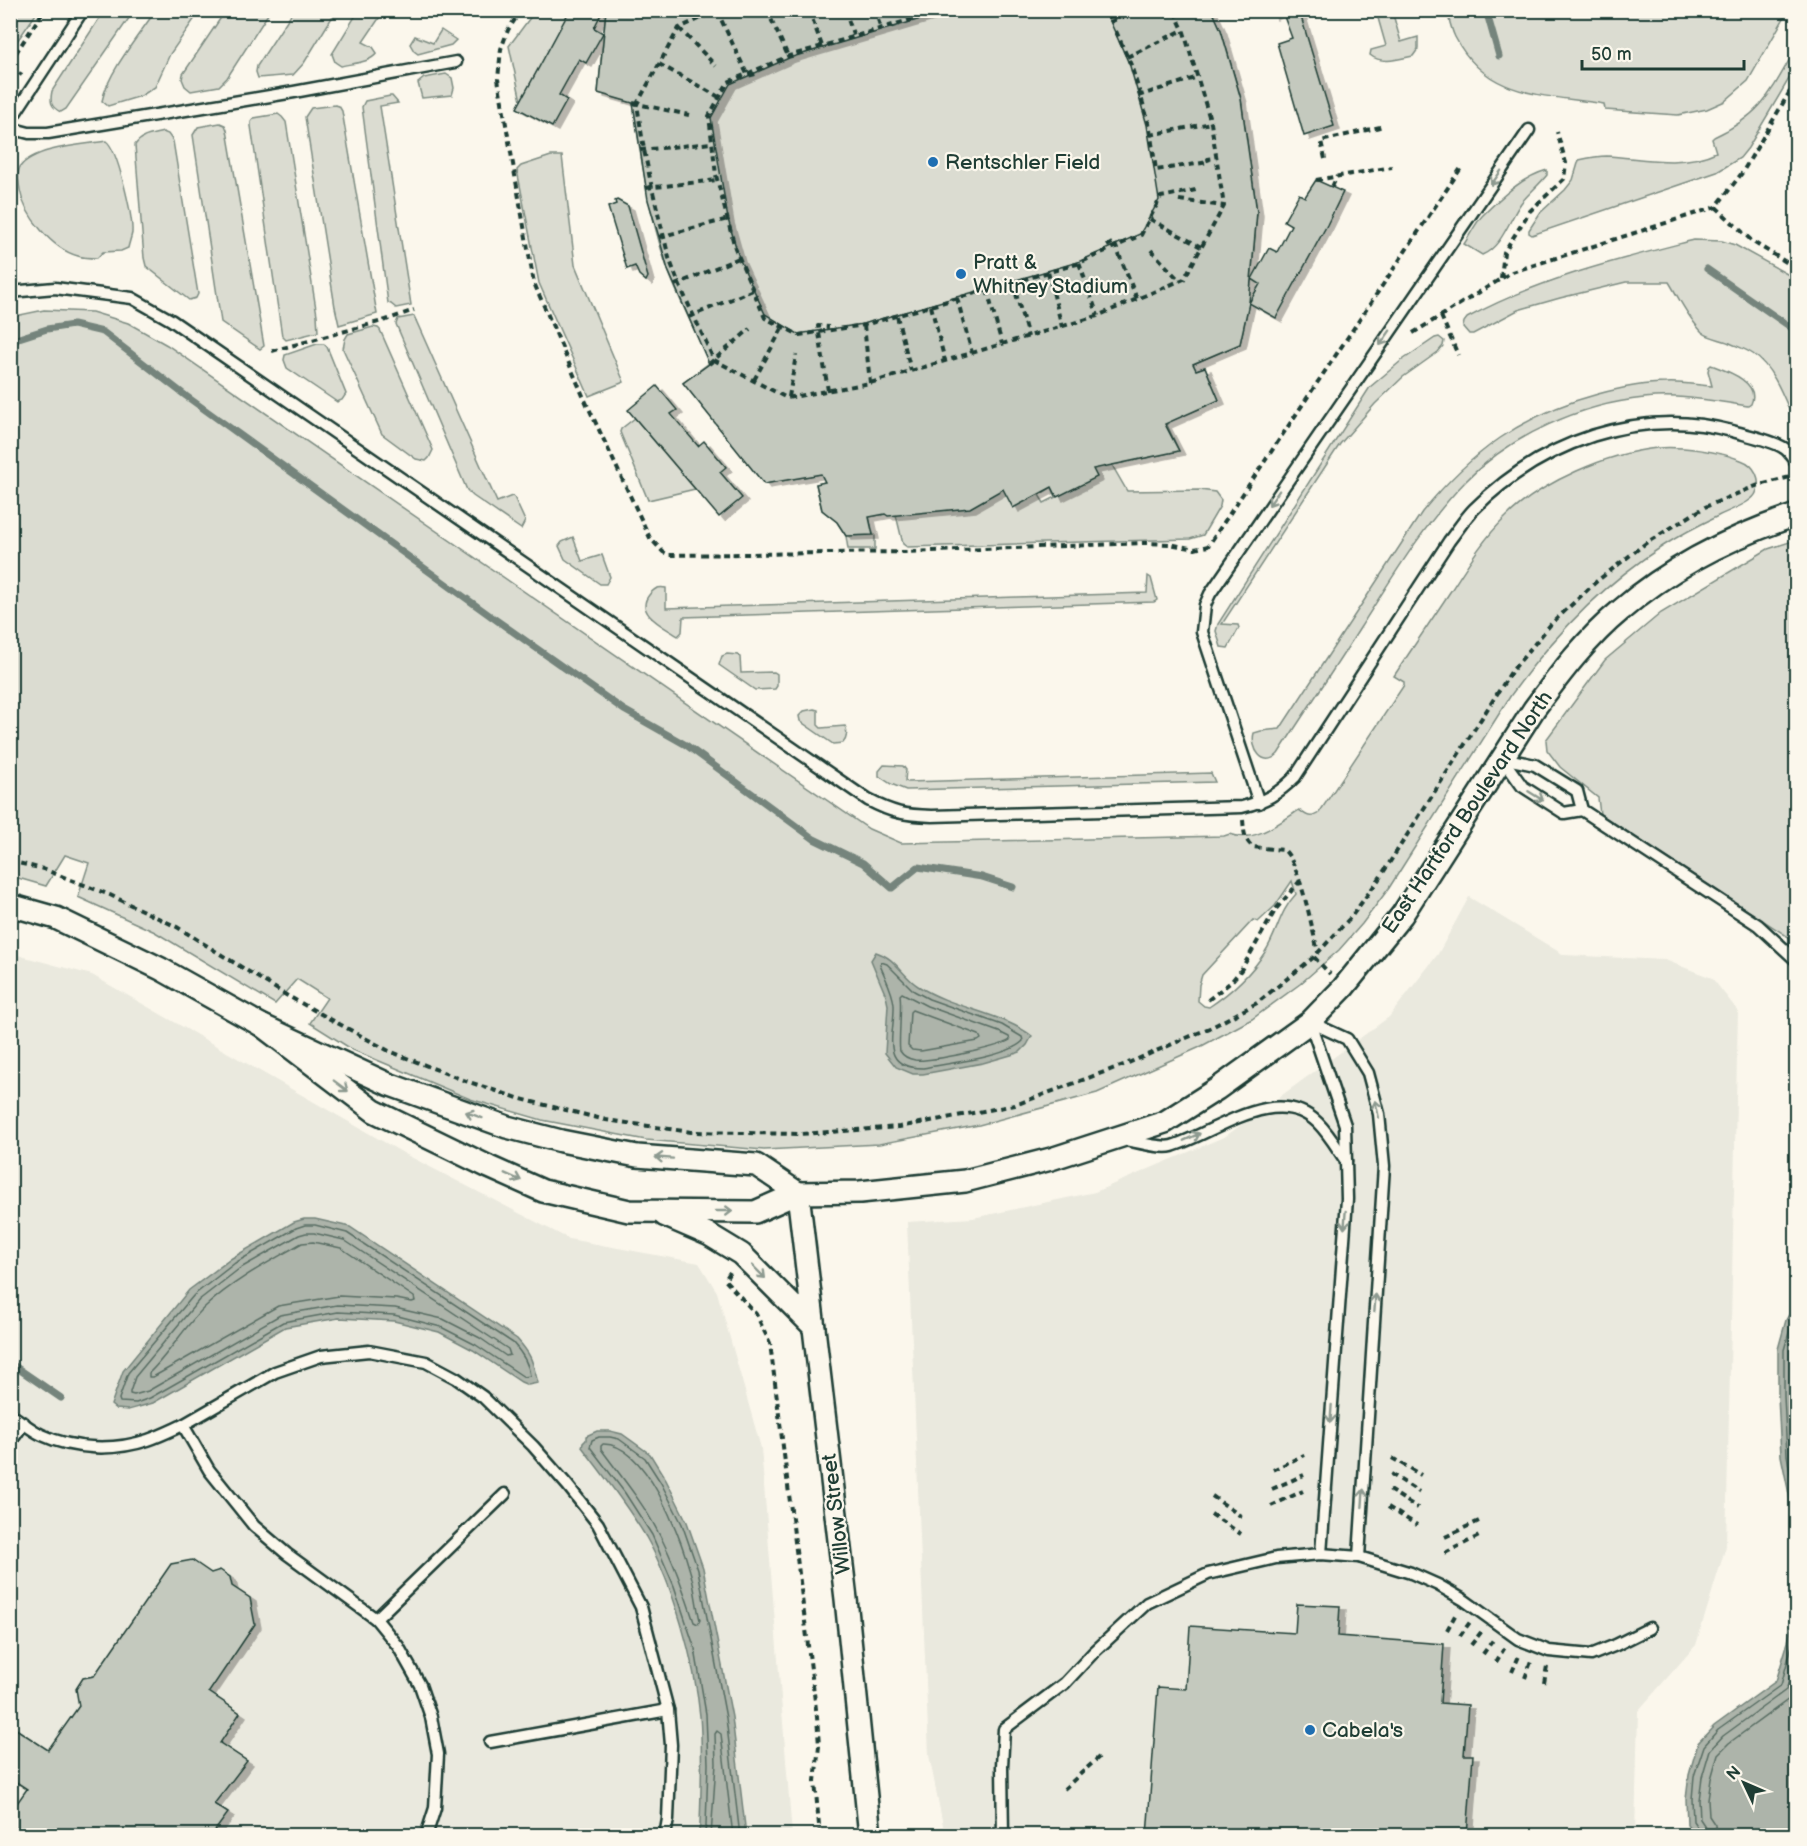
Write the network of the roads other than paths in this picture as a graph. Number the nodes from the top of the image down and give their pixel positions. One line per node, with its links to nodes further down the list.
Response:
1 (83, 10): 3 (lane)
2 (456, 62): 4 (lane)
3 (10, 122)
4 (10, 128)
5 (1529, 130): 10 (lane, one-way to 10)
6 (10, 292): 10 (lane)
7 (1797, 462): 10 (lane)
8 (1797, 515): 9 (street, East Hartford Boulevard North)
9 (1502, 758): 11 (lane, one-way to 11); 11 (lane); 14 (street, East Hartford Boulevard North)
10 (1259, 803)
11 (1582, 810): 13 (lane)
12 (10, 905): 15 (street)
13 (1797, 960)
14 (1310, 1022): 16 (street, East Hartford Boulevard North); 17 (lane); 27 (lane, one-way to 14)
15 (261, 1026): 18 (street, one-way to 15); 19 (street, one-way to 19)
16 (1116, 1138): 17 (lane, one-way to 17); 18 (street, East Hartford Boulevard North)
17 (1346, 1161): 26 (lane, one-way to 26)
18 (798, 1193): 19 (street, one-way to 18); 20 (street, Willow Street)
19 (655, 1211): 20 (street, one-way to 20)
20 (814, 1328): 34 (street, Willow Street)
21 (10, 1414): 22 (lane)
22 (24, 1423): 23 (lane); 24 (lane)
23 (183, 1425): 28 (lane); 30 (lane)
24 (10, 1443)
25 (505, 1494): 28 (lane)
26 (1321, 1554): 27 (lane); 35 (lane)
27 (1359, 1557): 29 (lane)
28 (376, 1619): 32 (lane)
29 (1650, 1628)
30 (668, 1710): 31 (lane); 33 (lane)
31 (490, 1742)
32 (426, 1836)
33 (665, 1836)
34 (870, 1836)
35 (1003, 1836)

